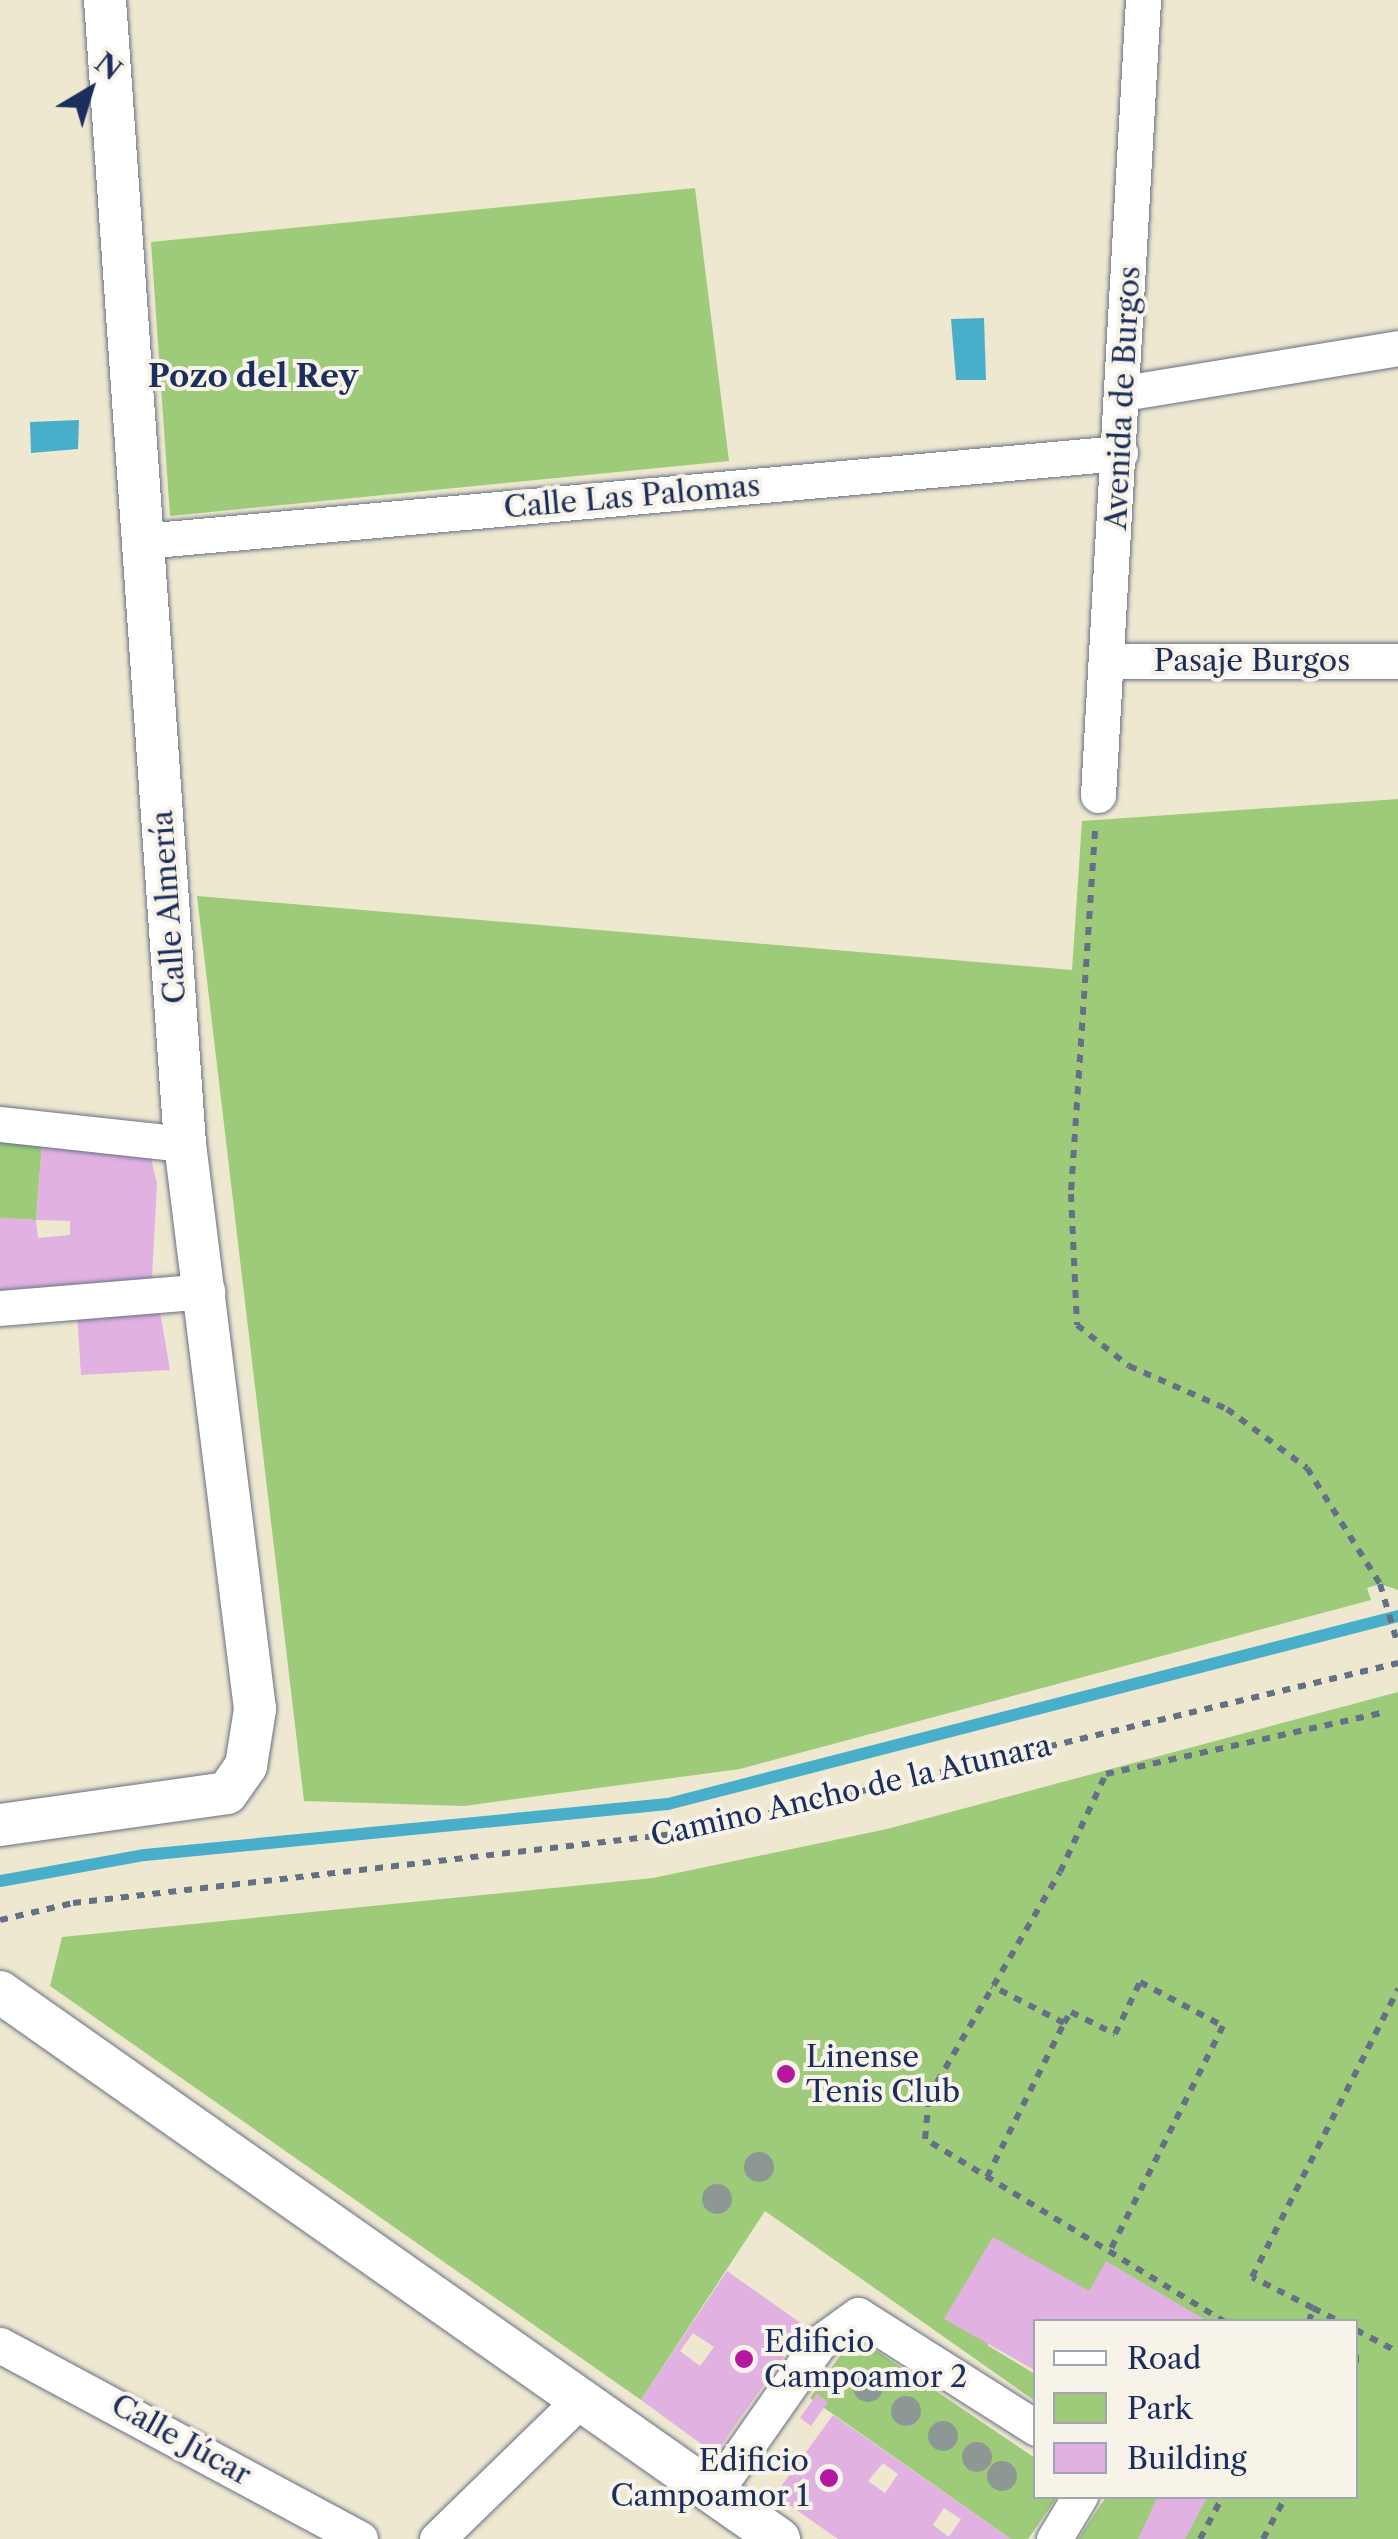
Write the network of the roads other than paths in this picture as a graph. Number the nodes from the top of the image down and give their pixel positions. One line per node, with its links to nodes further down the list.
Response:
1 (106, 0): 6 (street, Calle Almería)
2 (1144, 0): 4 (street, Avenida de Burgos)
3 (1398, 348): 4 (street)
4 (1124, 393): 5 (street, Avenida de Burgos)
5 (1120, 453): 6 (street, Calle Las Palomas); 8 (street, Avenida de Burgos)
6 (143, 541): 11 (street, Calle Almería)
7 (1398, 660): 8 (street, Pasaje Burgos)
8 (1107, 661): 9 (street, Avenida de Burgos)
9 (1098, 795)
10 (0, 1124): 11 (street)
11 (186, 1144): 12 (street, Calle Almería)
12 (207, 1291): 13 (street); 14 (street, Calle Almería)
13 (0, 1308)
14 (0, 1825)
15 (0, 1992): 17 (street)
16 (0, 2345): 21 (street, Calle Júcar)
17 (580, 2399): 19 (street); 22 (street)
18 (1033, 2426): 19 (street)
19 (714, 2493): 23 (street)
20 (1078, 2499): 24 (street)
21 (360, 2539)
22 (437, 2539)
23 (780, 2539)
24 (1054, 2539)

